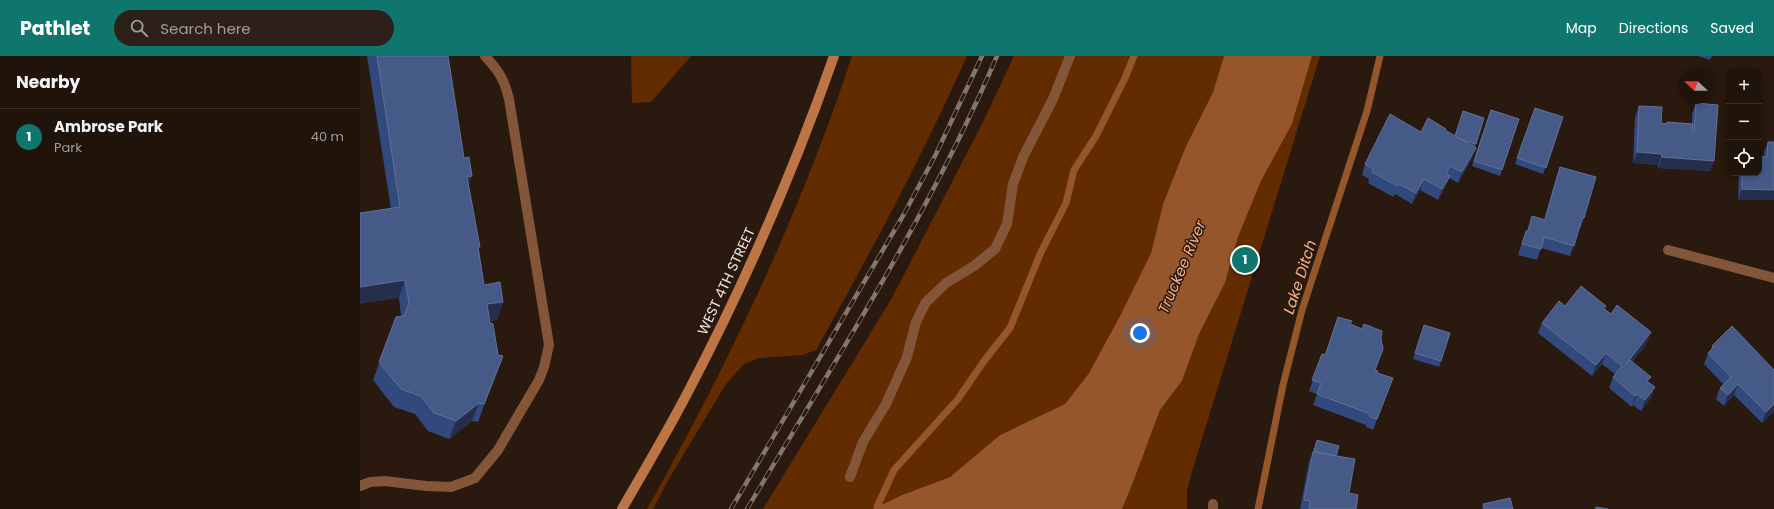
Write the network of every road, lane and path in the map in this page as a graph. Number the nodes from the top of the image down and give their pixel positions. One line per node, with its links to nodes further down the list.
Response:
1 (485, 56): 7 (street)
2 (834, 56): 8 (main road, WEST 4TH STREET)
3 (1070, 56): 6 (street)
4 (1668, 250): 5 (street)
5 (1774, 278)
6 (850, 477)
7 (360, 486)
8 (622, 509)

